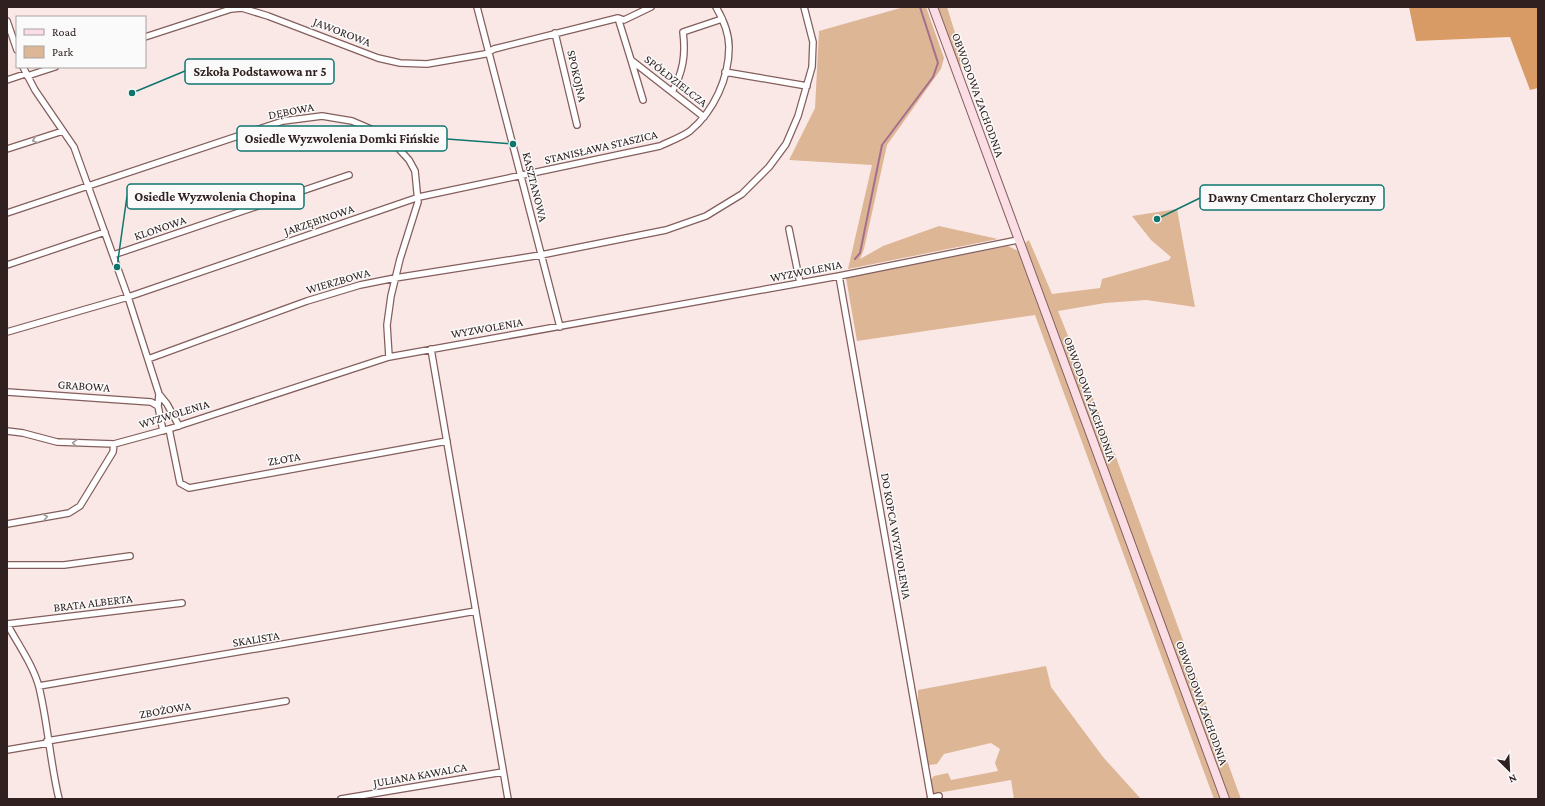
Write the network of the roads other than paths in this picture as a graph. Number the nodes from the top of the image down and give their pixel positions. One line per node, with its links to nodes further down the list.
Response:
1 (477, 7): 12 (street, KASZTANOWA)
2 (651, 7): 6 (street)
3 (716, 7): 7 (street, STANISŁAWA STASZICA)
4 (804, 7): 19 (street, WIERZBOWA)
5 (933, 7): 33 (main road, OBWODOWA ZACHODNIA)
6 (618, 18): 9 (street); 13 (street, SPÓŁDZIELCZA)
7 (722, 19): 16 (street, STANISŁAWA STASZICA); 20 (street)
8 (7, 21): 11 (street)
9 (555, 33): 12 (street); 23 (street, SPOKOJNA)
10 (146, 37): 12 (street, JAWOROWA)
11 (16, 47)
12 (489, 52): 27 (street, KASZTANOWA)
13 (631, 60): 20 (street, SPÓŁDZIELCZA); 21 (street)
14 (23, 68): 17 (street)
15 (51, 68): 17 (street)
16 (725, 72): 19 (street); 22 (street, STANISŁAWA STASZICA)
17 (26, 75): 18 (street); 24 (street)
18 (7, 80)
19 (807, 86): 35 (street, WIERZBOWA)
20 (672, 92): 22 (street, SPÓŁDZIELCZA)
21 (643, 100)
22 (704, 116): 27 (street, STANISŁAWA STASZICA)
23 (577, 126)
24 (63, 131): 25 (street, one-way to 25); 28 (street)
25 (7, 149)
26 (349, 175): 34 (street, KLONOWA)
27 (521, 176): 29 (street, JARZĘBINOWA); 35 (street, KASZTANOWA)
28 (89, 186): 29 (street, DĘBOWA); 30 (street, DĘBOWA); 32 (street)
29 (419, 197): 38 (street, DĘBOWA); 40 (street, JARZĘBINOWA)
30 (7, 213)
31 (789, 229): 39 (street)
32 (105, 232): 34 (street); 36 (street)
33 (1018, 240): 37 (street, WYZWOLENIA); 71 (main road, OBWODOWA ZACHODNIA)
34 (113, 255): 40 (street)
35 (541, 255): 38 (street, WIERZBOWA); 41 (street, KASZTANOWA)
36 (7, 265)
37 (840, 276): 39 (street, WYZWOLENIA); 67 (street, DO KOPCA WYZWOLENIA)
38 (395, 278): 44 (street, DĘBOWA); 45 (street, WIERZBOWA)
39 (800, 283): 41 (street, WYZWOLENIA)
40 (128, 297): 42 (street, JARZĘBINOWA); 45 (street)
41 (560, 327): 43 (street, WYZWOLENIA)
42 (7, 332)
43 (431, 349): 44 (street, WYZWOLENIA); 53 (street)
44 (388, 357): 49 (street, WYZWOLENIA)
45 (148, 359): 47 (street)
46 (7, 392): 48 (street, GRABOWA)
47 (159, 394): 48 (street); 49 (street)
48 (158, 406): 52 (street)
49 (178, 426): 50 (street, WYZWOLENIA)
50 (169, 429): 52 (street, WYZWOLENIA); 53 (street, ZŁOTA)
51 (7, 431): 54 (street, WYZWOLENIA, one-way to 51)
52 (163, 431): 54 (street, WYZWOLENIA)
53 (447, 441): 59 (street)
54 (114, 444): 55 (street, one-way to 54)
55 (7, 524)
56 (130, 556): 57 (street)
57 (7, 565)
58 (182, 603): 60 (street, BRATA ALBERTA)
59 (476, 611): 61 (street, SKALISTA); 65 (street)
60 (7, 624): 61 (street)
61 (39, 686): 63 (street)
62 (286, 701): 63 (street, ZBOŻOWA)
63 (48, 742): 64 (street, ZBOŻOWA); 68 (street)
64 (7, 750)
65 (503, 772): 69 (street, JULIANA KAWALCA); 70 (street)
66 (939, 796): 67 (street)
67 (931, 798)
68 (59, 799)
69 (341, 799)
70 (508, 799)
71 (1225, 799)

